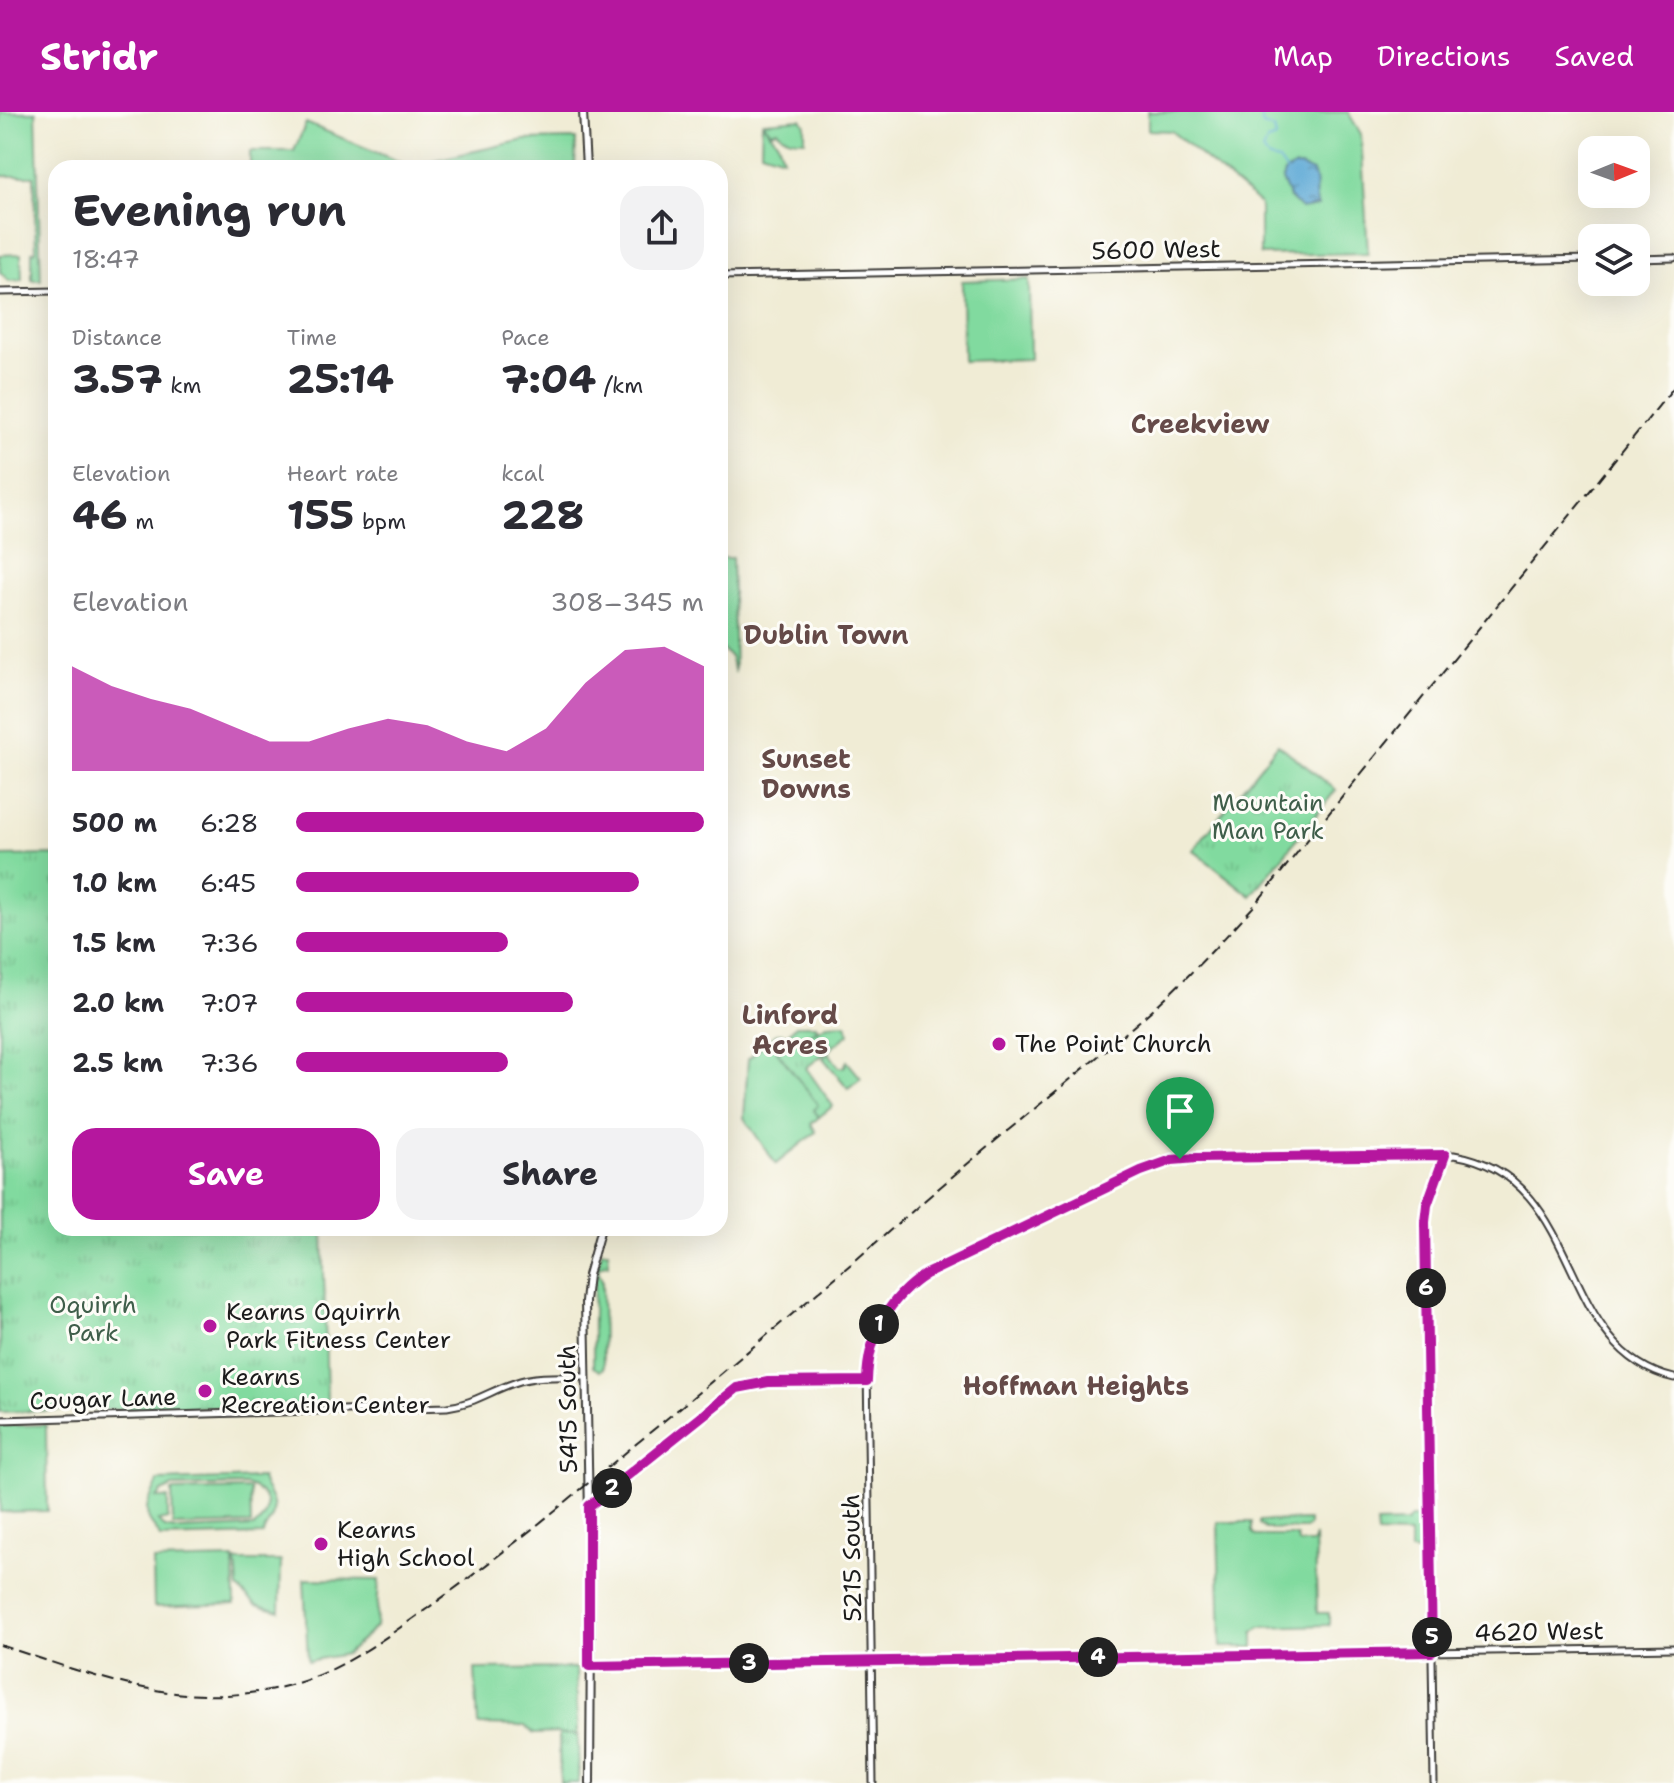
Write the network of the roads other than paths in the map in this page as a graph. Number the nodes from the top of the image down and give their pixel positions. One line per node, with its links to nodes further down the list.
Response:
1 (583, 112): 2 (main road)
2 (585, 160)
3 (1674, 258): 5 (street)
4 (1578, 259): 6 (street, 5600 West)
5 (1650, 259)
6 (728, 276)
7 (48, 291): 8 (street)
8 (0, 292)
9 (1445, 1155): 12 (street, 5215 South); 13 (street, 5215 South); 17 (street)
10 (599, 1236): 11 (main road, 5415 South)
11 (585, 1377): 14 (street, Cougar Lane); 15 (main road, 5415 South)
12 (1674, 1378)
13 (867, 1381): 15 (street); 18 (street, 5215 South)
14 (0, 1420)
15 (589, 1506): 19 (main road, 5415 South)
16 (1674, 1648): 17 (street, 4620 West)
17 (1432, 1652): 18 (street, 4620 West); 22 (street)
18 (871, 1661): 19 (street, 4620 West); 21 (street, 5215 South)
19 (589, 1666): 20 (main road, 5415 South)
20 (590, 1783)
21 (873, 1783)
22 (1434, 1783)

